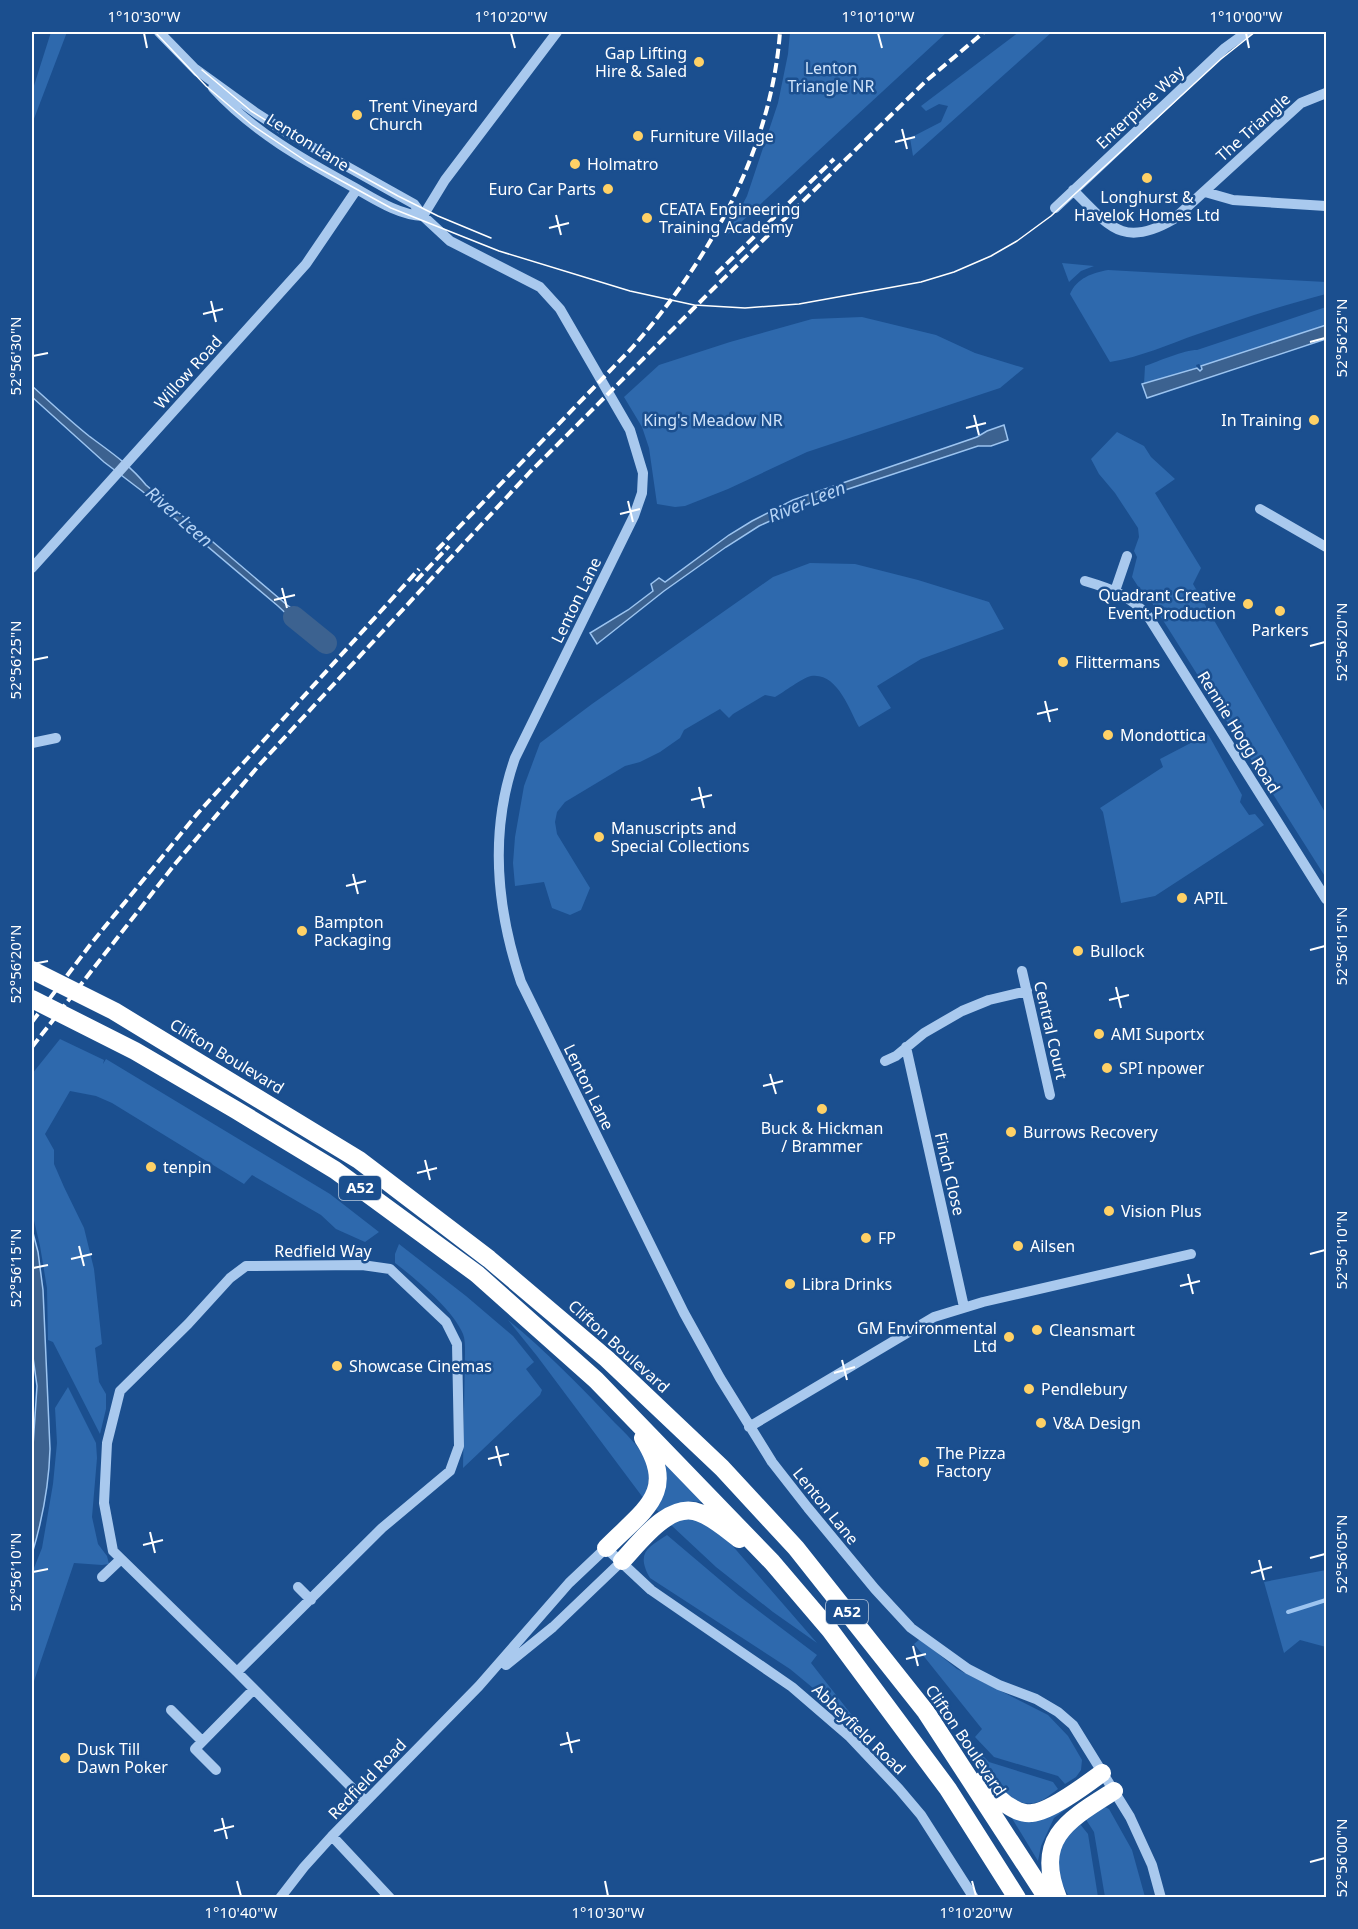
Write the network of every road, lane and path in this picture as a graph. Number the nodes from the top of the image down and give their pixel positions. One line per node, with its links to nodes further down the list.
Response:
1 (159, 32): 4 (street, Lenton Lane)
2 (557, 32): 12 (street)
3 (1247, 32): 8 (street, Enterprise Way)
4 (194, 68): 6 (street, Lenton Lane); 7 (street, Lenton Lane)
5 (1326, 93): 9 (street, The Triangle)
6 (349, 169): 7 (street); 12 (street, Lenton Lane)
7 (357, 189): 12 (street, Lenton Lane); 16 (street, Willow Road)
8 (1073, 190): 9 (street, The Triangle); 11 (street, Enterprise Way)
9 (1204, 192): 10 (street)
10 (1326, 206)
11 (1055, 208)
12 (423, 216): 32 (street, Lenton Lane)
13 (1260, 509): 14 (street)
14 (1326, 547)
15 (1127, 556): 18 (street)
16 (32, 568)
17 (1085, 581): 18 (street, Rennie Hogg Road)
18 (1115, 591): 21 (street, Rennie Hogg Road)
19 (56, 738): 20 (street)
20 (32, 743)
21 (1326, 899)
22 (32, 970): 44 (highway, Clifton Boulevard / A52)
23 (1022, 971): 24 (street, Central Court)
24 (1027, 991): 26 (street); 28 (street, Central Court)
25 (32, 999): 31 (highway, A52)
26 (906, 1047): 27 (street); 30 (street, Finch Close)
27 (885, 1061)
28 (1050, 1095)
29 (1191, 1254): 30 (street)
30 (964, 1307): 32 (street)
31 (607, 1391): 33 (highway); 36 (highway, A52)
32 (749, 1427): 47 (street, Lenton Lane)
33 (606, 1548): 35 (street, Abbeyfield Road); 41 (street, Redfield Road)
34 (121, 1559): 37 (street); 39 (street, Redfield Way); 40 (street, Redfield Way)
35 (622, 1561): 36 (highway); 41 (street, Redfield Road); 53 (street, Abbeyfield Road)
36 (772, 1562): 54 (highway, A52)
37 (102, 1577)
38 (298, 1587): 39 (street)
39 (311, 1600): 40 (street, Redfield Way)
40 (237, 1672): 42 (street, Redfield Way)
41 (479, 1686): 49 (street, Redfield Road)
42 (254, 1689): 45 (street); 49 (street, Redfield Way)
43 (171, 1710): 45 (street)
44 (926, 1712): 47 (highway); 55 (highway, Clifton Boulevard / A52)
45 (202, 1741): 46 (street)
46 (216, 1770)
47 (1102, 1773): 48 (street, Lenton Lane)
48 (1114, 1791): 56 (highway); 57 (street, Lenton Lane)
49 (365, 1801): 50 (street, Redfield Road)
50 (332, 1836): 51 (street, Redfield Road); 52 (street)
51 (280, 1898)
52 (390, 1898)
53 (974, 1898)
54 (1017, 1898)
55 (1047, 1898)
56 (1059, 1898)
57 (1161, 1898)

